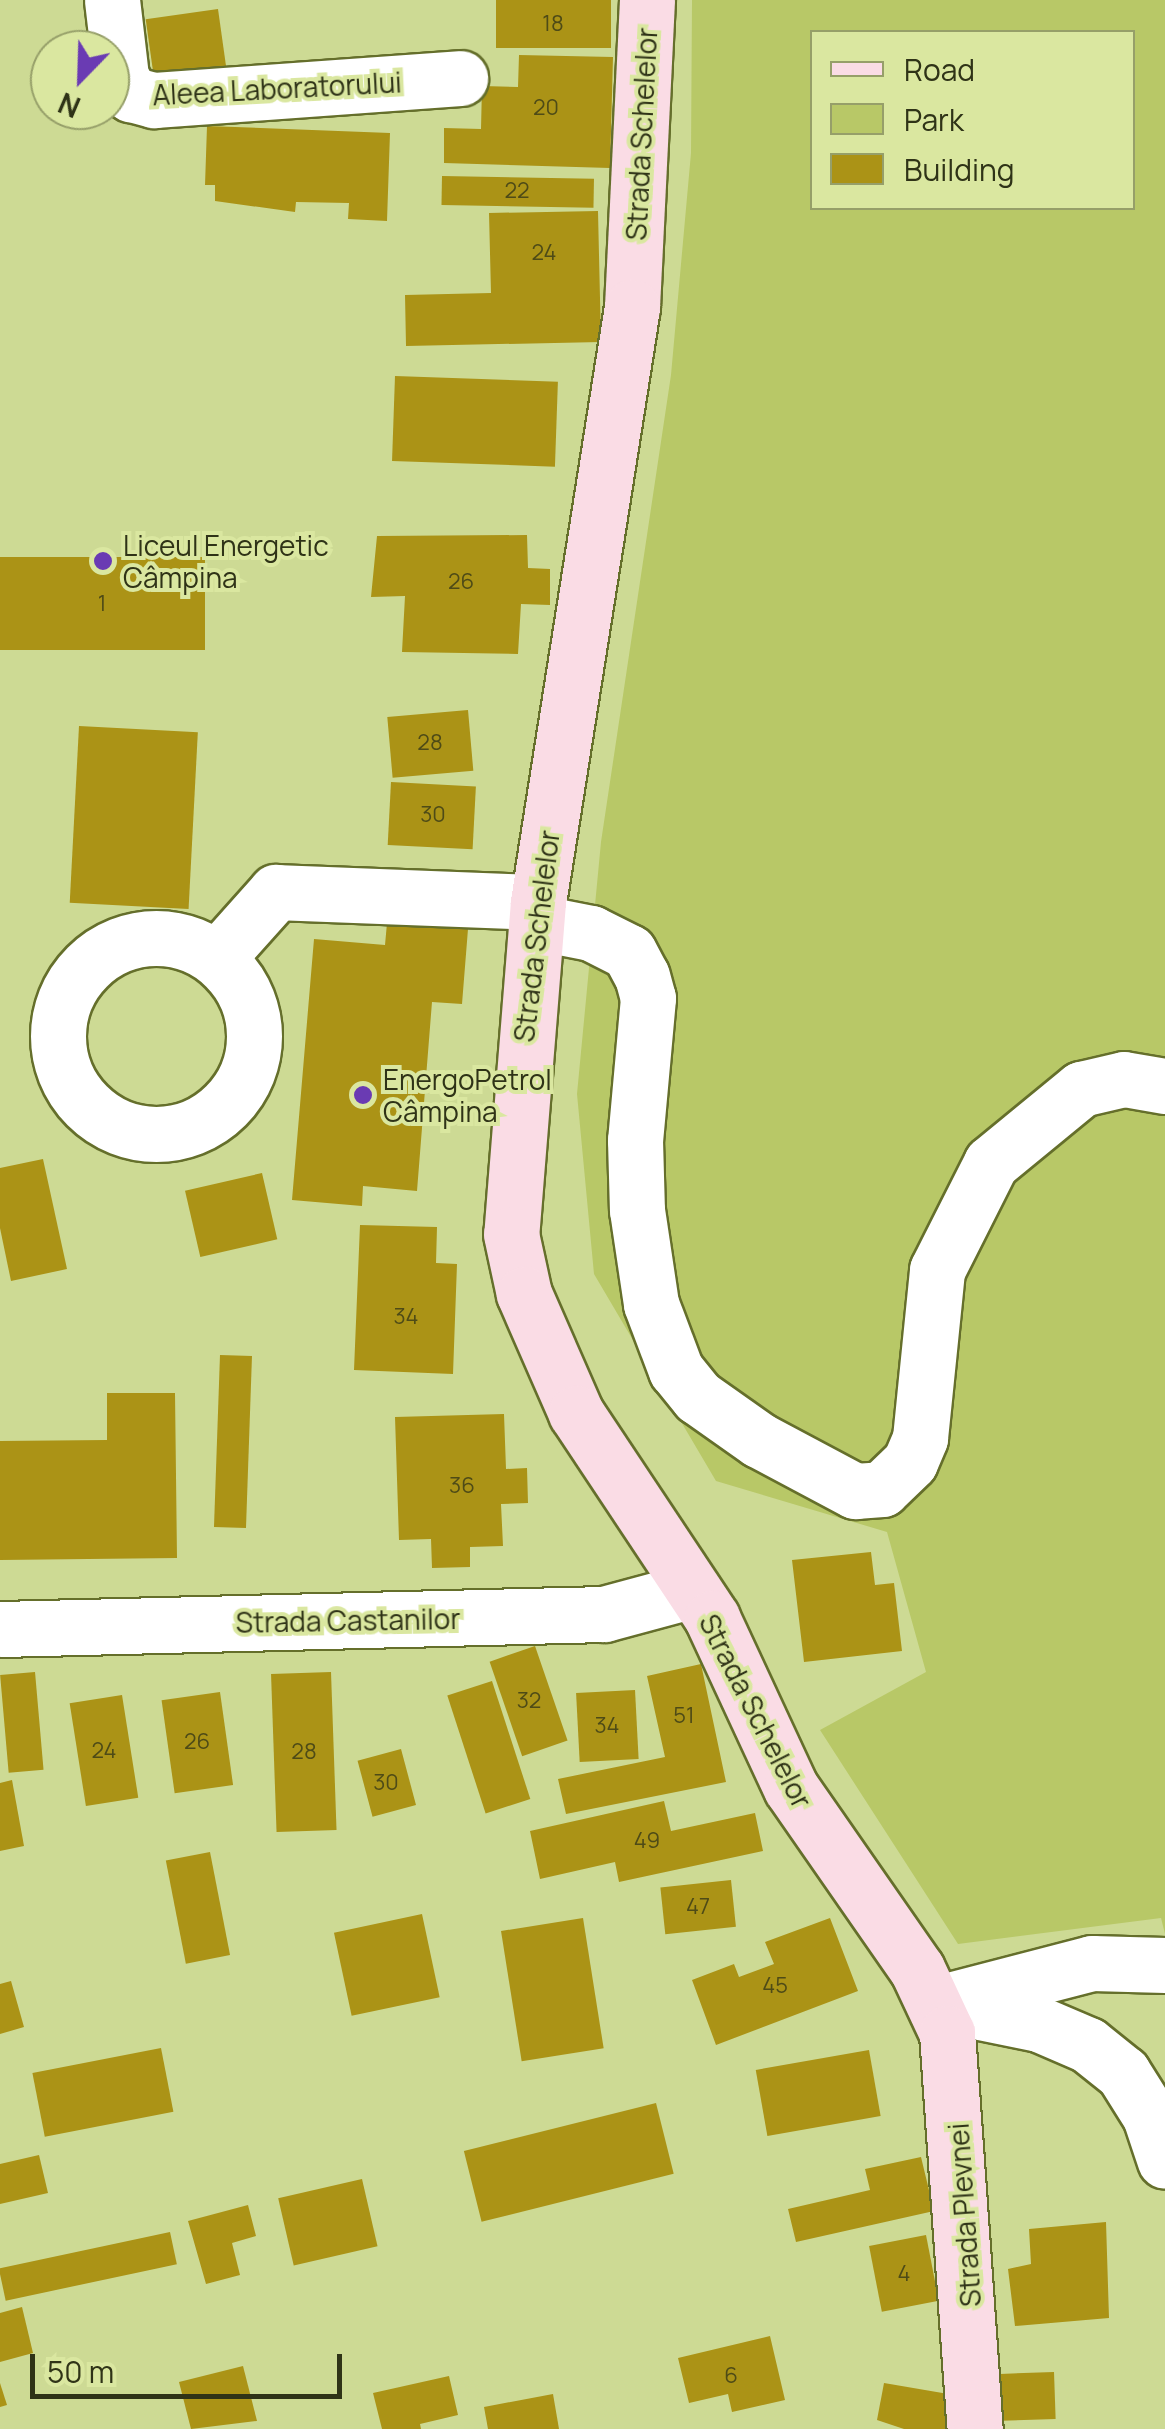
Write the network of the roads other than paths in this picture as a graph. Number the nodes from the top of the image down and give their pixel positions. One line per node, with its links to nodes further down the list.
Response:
1 (112, 0): 3 (street, Aleea Laboratorului)
2 (647, 0): 4 (main road, Strada Schelelor)
3 (460, 78)
4 (537, 912): 5 (street); 6 (street); 7 (main road, Strada Schelelor)
5 (217, 958)
6 (1165, 1086)
7 (692, 1590): 8 (street, Strada Castanilor); 10 (main road, Strada Schelelor)
8 (0, 1630)
9 (1165, 1965): 10 (street)
10 (936, 2003): 11 (street); 12 (main road, Strada Plevnei)
11 (1165, 2161)
12 (976, 2429)

